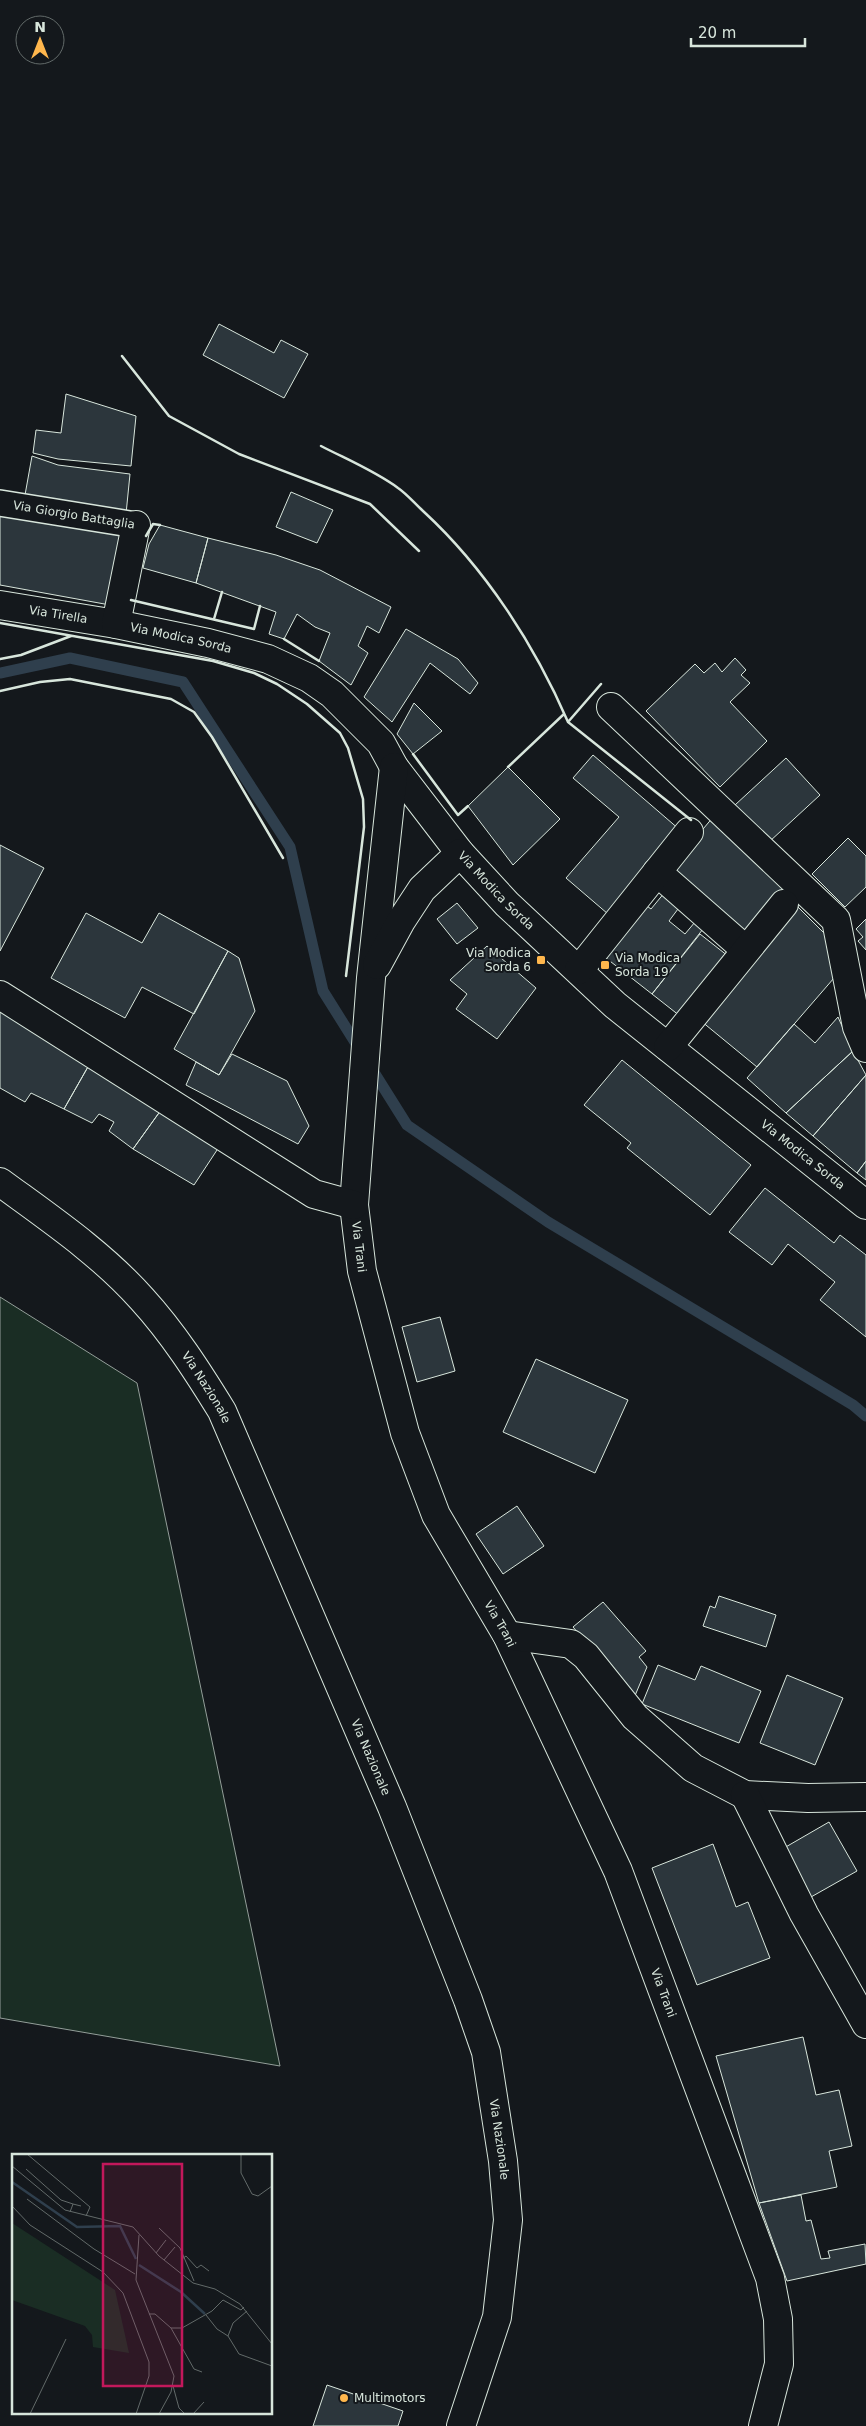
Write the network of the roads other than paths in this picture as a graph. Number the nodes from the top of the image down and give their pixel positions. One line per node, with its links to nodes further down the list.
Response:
1 (0, 503): 2 (street, Via Giorgio Battaglia)
2 (136, 525): 4 (street, Via Giorgio Battaglia)
3 (0, 605): 4 (street, Via Tirella)
4 (116, 624): 6 (street, Via Modica Sorda)
5 (611, 707): 15 (street)
6 (394, 767): 8 (street, Via Modica Sorda); 13 (street)
7 (689, 832): 9 (street)
8 (460, 853): 12 (street, Via Modica Sorda); 13 (street)
9 (658, 872): 11 (street); 12 (street)
10 (784, 904): 11 (street)
11 (746, 950): 16 (street)
12 (579, 970): 16 (street, Via Modica Sorda)
13 (371, 978): 18 (street)
14 (0, 996): 18 (street, Via Trani)
15 (865, 1046)
16 (668, 1047): 19 (street, Via Modica Sorda)
17 (0, 1182): 24 (street, Via Nazionale)
18 (354, 1205): 20 (street, Via Trani)
19 (866, 1206)
20 (507, 1635): 21 (street); 25 (street, Via Trani)
21 (745, 1795): 22 (street); 23 (street)
22 (866, 1797)
23 (866, 2024)
24 (462, 2426)
25 (763, 2426)

